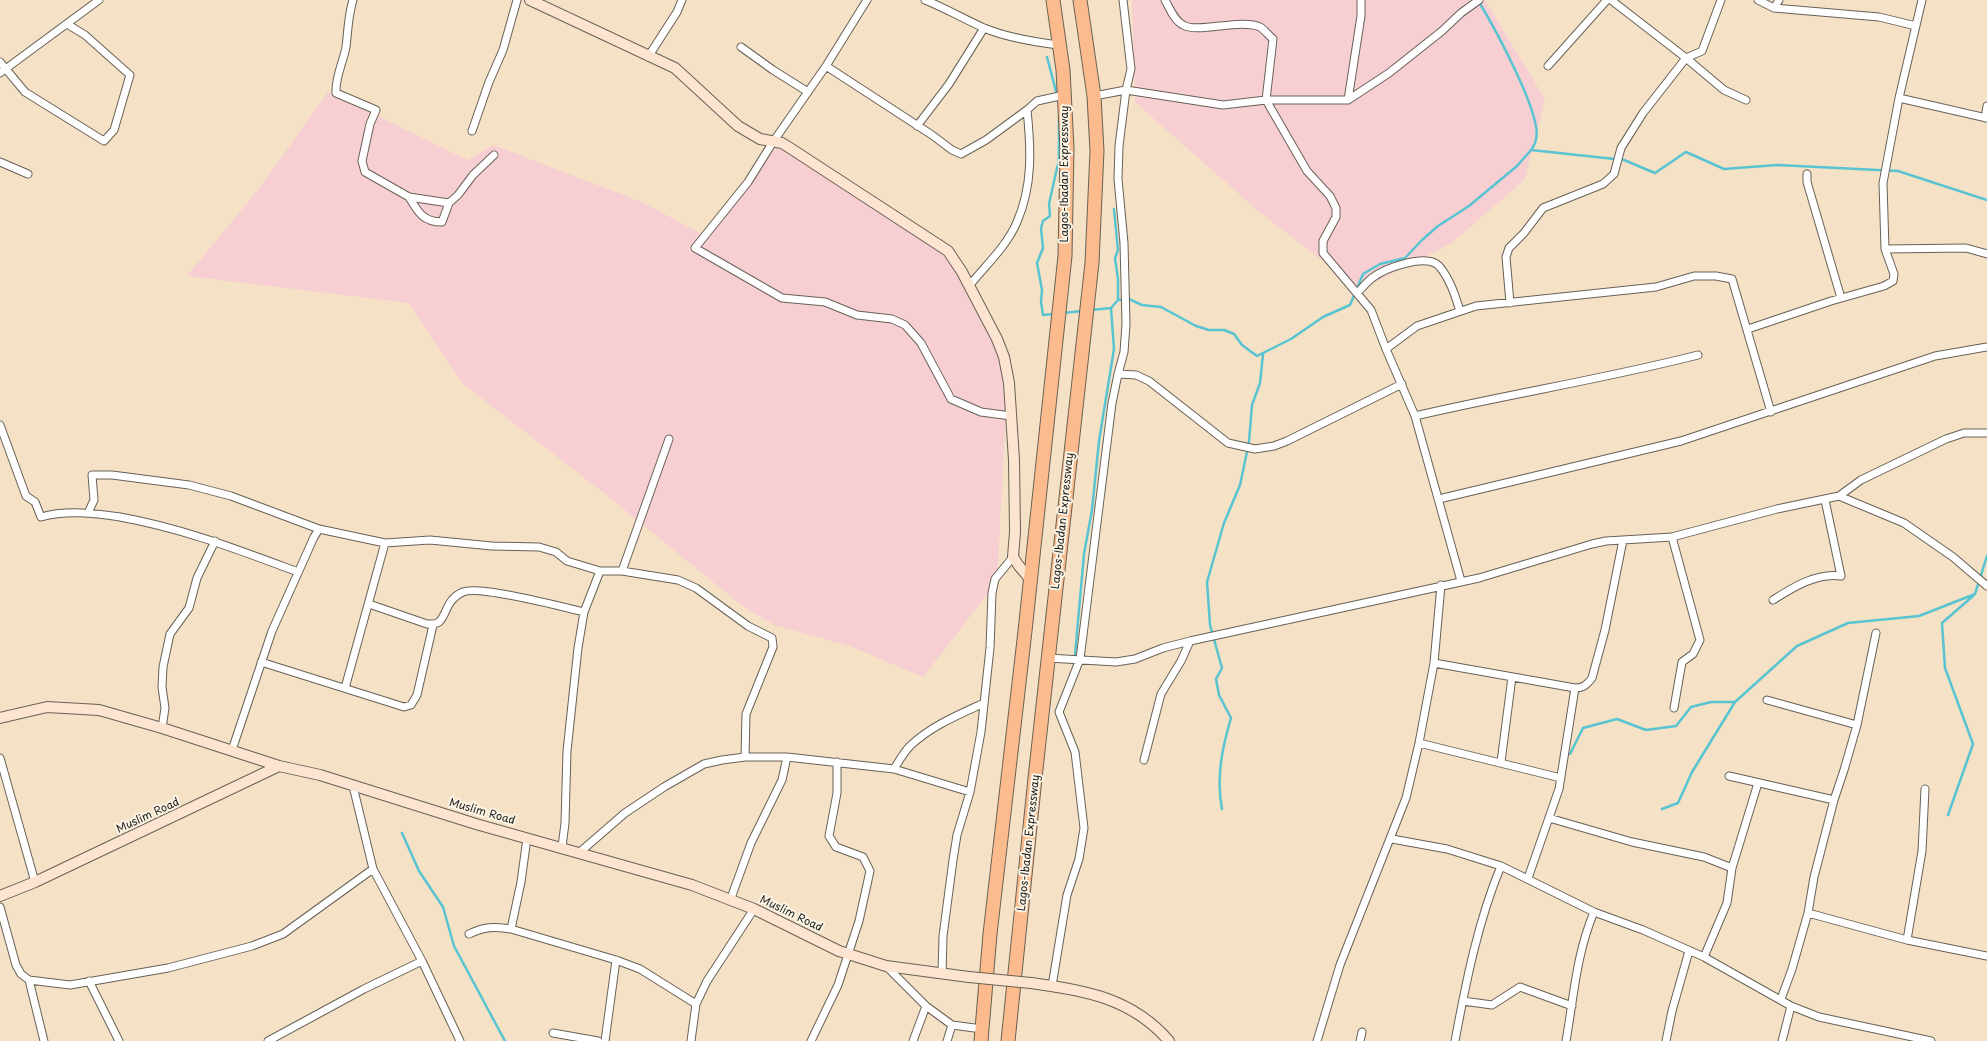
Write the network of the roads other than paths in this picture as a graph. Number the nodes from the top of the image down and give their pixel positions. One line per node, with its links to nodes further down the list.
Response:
1 (99, 0): 21 (street)
2 (353, 0): 50 (street)
3 (517, 0): 44 (street)
4 (530, 0): 26 (street)
5 (682, 0): 26 (street)
6 (867, 0): 29 (street)
7 (925, 0): 23 (street)
8 (1053, 0): 24 (highway, Lagos-Ibadan Expressway)
9 (1080, 0): 35 (highway, Lagos-Ibadan Expressway)
10 (1123, 0): 32 (street)
11 (1165, 0): 37 (street)
12 (1361, 0): 38 (street)
13 (1607, 0): 30 (street)
14 (1611, 0): 27 (street)
15 (1721, 0): 27 (street)
16 (1758, 0): 20 (street)
17 (1779, 0): 20 (street)
18 (1922, 0): 22 (street)
19 (1477, 1): 38 (street)
20 (1774, 8): 22 (street)
21 (67, 24): 31 (street); 31 (street)
22 (1916, 26): 36 (street)
23 (984, 28): 24 (street); 43 (street)
24 (1059, 45): 34 (highway, Lagos-Ibadan Expressway)
25 (741, 47): 33 (street)
26 (648, 57): 45 (street)
27 (1686, 58): 39 (street); 57 (street)
28 (0, 62): 31 (street)
29 (826, 66): 33 (street); 43 (street)
30 (1548, 66)
31 (3, 71)
32 (1126, 90): 35 (street); 37 (street); 63 (street)
33 (808, 92): 45 (street)
34 (1064, 95): 41 (street); 84 (highway, Lagos-Ibadan Expressway)
35 (1094, 96): 94 (highway, Lagos-Ibadan Expressway)
36 (1899, 98): 42 (street); 52 (street)
37 (1266, 100): 38 (street); 55 (street)
38 (1348, 100)
39 (1746, 100)
40 (1987, 106): 42 (street)
41 (1027, 110): 43 (street); 54 (street)
42 (1986, 118)
43 (918, 126)
44 (472, 131)
45 (773, 142): 54 (street); 66 (street)
46 (494, 155): 51 (street)
47 (0, 162): 48 (street)
48 (28, 174)
49 (1807, 174): 56 (street)
50 (409, 197): 51 (street); 51 (street)
51 (449, 203)
52 (1885, 249): 53 (street); 56 (street)
53 (1987, 254)
54 (969, 286): 66 (street)
55 (1357, 293): 58 (street); 61 (street)
56 (1841, 298): 59 (street)
57 (1510, 303): 58 (street); 59 (street)
58 (1460, 311): 61 (street)
59 (1748, 329): 65 (street)
60 (1987, 347): 65 (street)
61 (1386, 349): 64 (street)
62 (1698, 355): 67 (street)
63 (1118, 374): 64 (street); 95 (street)
64 (1402, 384): 67 (street)
65 (1771, 412): 72 (street)
66 (1011, 416): 80 (street)
67 (1415, 416): 72 (street)
68 (0, 425): 74 (street)
69 (1987, 432): 71 (street)
70 (670, 439): 82 (street)
71 (1839, 496): 73 (street); 87 (street)
72 (1439, 499): 85 (street)
73 (1825, 500): 76 (street); 88 (street)
74 (88, 514): 75 (street); 78 (street)
75 (319, 529): 79 (street); 83 (street)
76 (1672, 537): 77 (street); 103 (street)
77 (1623, 540): 85 (street); 100 (street)
78 (215, 541): 83 (street); 106 (street)
79 (385, 542): 81 (street); 89 (street)
80 (1013, 557): 84 (street); 102 (street)
81 (600, 571): 82 (street); 90 (street)
82 (622, 571): 109 (street)
83 (298, 572): 96 (street)
84 (1031, 580): 163 (highway, Lagos-Ibadan Expressway)
85 (1461, 581): 86 (street)
86 (1442, 585): 93 (street); 97 (street)
87 (1987, 586)
88 (1773, 600)
89 (369, 604): 91 (street); 99 (street)
90 (584, 612): 91 (street); 127 (street)
91 (433, 625): 99 (street)
92 (1876, 633): 105 (street)
93 (1190, 641): 95 (street); 112 (street)
94 (1048, 658): 95 (street); 174 (highway, Lagos-Ibadan Expressway)
95 (1080, 659): 153 (street)
96 (260, 662): 99 (street); 108 (street)
97 (1434, 663): 98 (street); 107 (street)
98 (1512, 677): 100 (street); 114 (street)
99 (345, 688)
100 (1575, 688): 118 (street)
101 (1767, 700): 105 (street)
102 (984, 703): 116 (street); 122 (street)
103 (1674, 708)
104 (0, 718): 106 (street)
105 (1856, 725): 123 (street)
106 (162, 728): 108 (street)
107 (1419, 743): 114 (street); 126 (street)
108 (232, 750): 115 (street)
109 (745, 757): 110 (street); 128 (street)
110 (787, 757): 113 (street); 135 (street)
111 (0, 758): 133 (street)
112 (1144, 760)
113 (837, 762): 116 (street); 144 (street)
114 (1501, 762): 118 (street)
115 (279, 766): 120 (street, Muslim Road); 133 (street, Muslim Road)
116 (894, 769): 122 (street)
117 (1729, 776): 119 (street)
118 (1561, 778): 124 (street)
119 (1758, 783): 123 (street); 130 (street)
120 (353, 786): 125 (street, Muslim Road); 131 (street)
121 (1925, 789): 142 (street)
122 (970, 792): 150 (street)
123 (1834, 800): 139 (street)
124 (1549, 818): 130 (street); 132 (street)
125 (527, 838): 127 (street, Muslim Road); 140 (street)
126 (1392, 839): 129 (street); 176 (street)
127 (562, 847): 128 (street, Muslim Road)
128 (580, 852): 135 (street, Muslim Road)
129 (1501, 866): 132 (street); 155 (street)
130 (1732, 868): 146 (street)
131 (373, 869): 148 (street); 152 (street)
132 (1528, 878): 138 (street)
133 (36, 882): 134 (street, Muslim Road)
134 (0, 896)
135 (731, 898): 137 (street, Muslim Road)
136 (0, 907): 151 (street)
137 (754, 908): 144 (street, Muslim Road); 156 (street)
138 (1594, 912): 143 (street); 158 (street)
139 (1808, 913): 142 (street); 154 (street)
140 (511, 929): 141 (street); 147 (street)
141 (469, 934)
142 (1907, 940): 145 (street)
143 (1689, 951): 146 (street); 180 (street)
144 (848, 954): 149 (street, Muslim Road); 171 (street)
145 (1987, 956)
146 (1704, 957): 154 (street)
147 (616, 960): 156 (street); 169 (street)
148 (422, 962): 166 (street); 167 (street)
149 (886, 966): 150 (street, Muslim Road); 157 (street)
150 (942, 974): 153 (street, Muslim Road, bridge)
151 (29, 980): 152 (street); 164 (street)
152 (90, 981): 165 (street)
153 (1052, 986): 175 (street, Muslim Road)
154 (1781, 999): 159 (street)
155 (1463, 1001): 158 (street); 178 (street)
156 (696, 1004): 170 (street)
157 (926, 1006): 160 (street); 172 (street)
158 (1572, 1006): 179 (street)
159 (1791, 1006): 181 (street); 182 (street)
160 (952, 1025): 163 (street); 173 (street)
161 (1362, 1032): 177 (street)
162 (553, 1033): 168 (street)
163 (981, 1035)
164 (43, 1041)
165 (119, 1041)
166 (268, 1041)
167 (460, 1041)
168 (598, 1041)
169 (605, 1041)
170 (691, 1041)
171 (811, 1041)
172 (912, 1041)
173 (947, 1041)
174 (1008, 1041)
175 (1168, 1041)
176 (1317, 1041)
177 (1360, 1041)
178 (1455, 1041)
179 (1566, 1041)
180 (1666, 1041)
181 (1782, 1041)
182 (1931, 1041)

